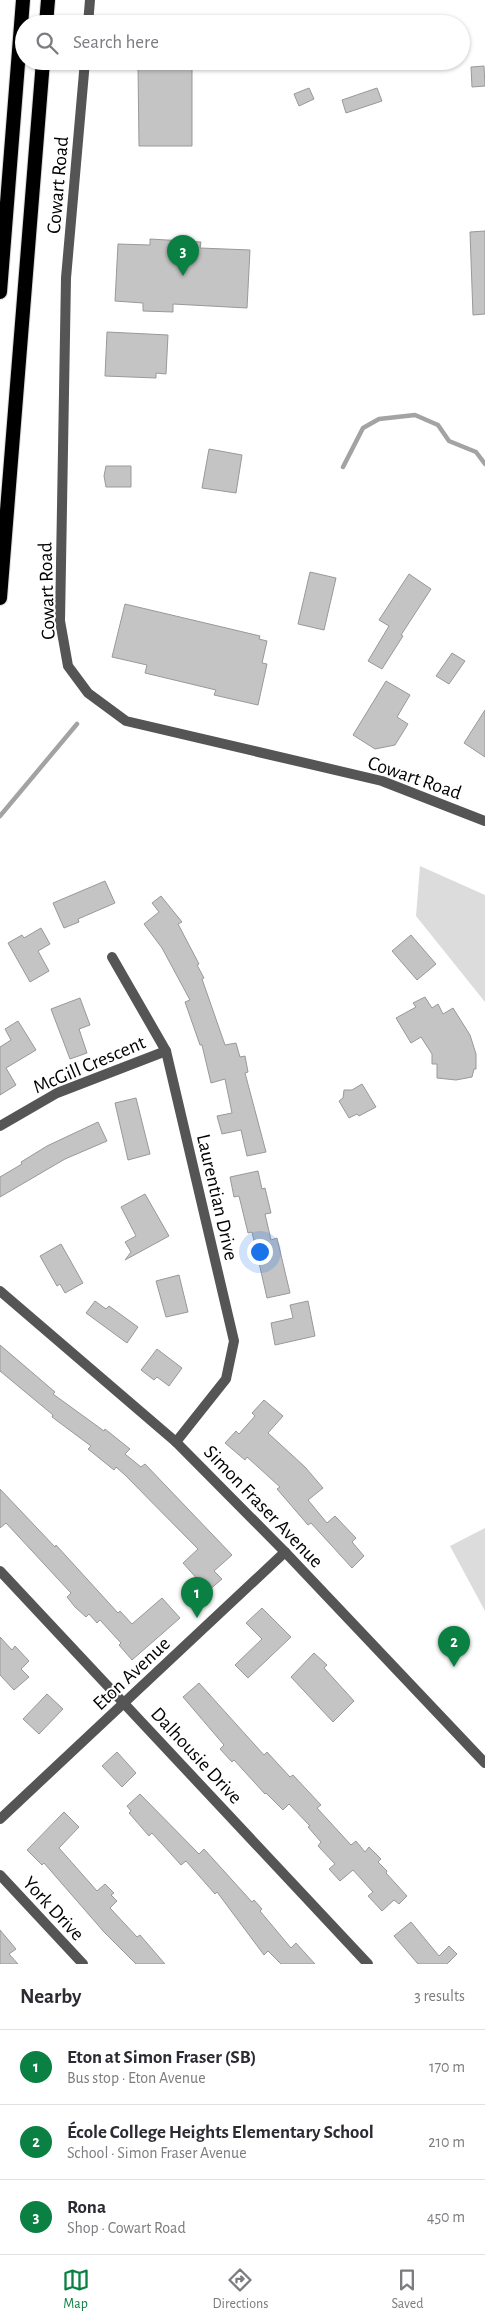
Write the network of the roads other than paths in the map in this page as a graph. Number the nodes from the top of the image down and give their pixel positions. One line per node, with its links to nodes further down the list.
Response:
1 (22, 0): 4 (highway)
2 (48, 0): 5 (highway)
3 (90, 0): 6 (street)
4 (21, 15)
5 (47, 15)
6 (89, 15)
7 (17, 70): 10 (highway)
8 (42, 70): 11 (highway)
9 (84, 70): 12 (street, Cowart Road)
10 (0, 292)
11 (0, 598)
12 (485, 821)
13 (112, 957): 14 (street, Laurentian Drive)
14 (166, 1051): 15 (street, McGill Crescent); 17 (street, Laurentian Drive)
15 (0, 1126)
16 (0, 1292): 17 (street, Simon Fraser Avenue)
17 (176, 1442): 18 (street, Simon Fraser Avenue)
18 (285, 1552): 20 (street, Eton Avenue); 21 (street, Simon Fraser Avenue)
19 (0, 1571): 20 (street, Dalhousie Drive)
20 (124, 1703): 22 (street, Eton Avenue); 25 (street, Dalhousie Drive)
21 (485, 1763)
22 (0, 1819)
23 (0, 1875): 24 (street, York Drive)
24 (83, 1964)
25 (368, 1964)

